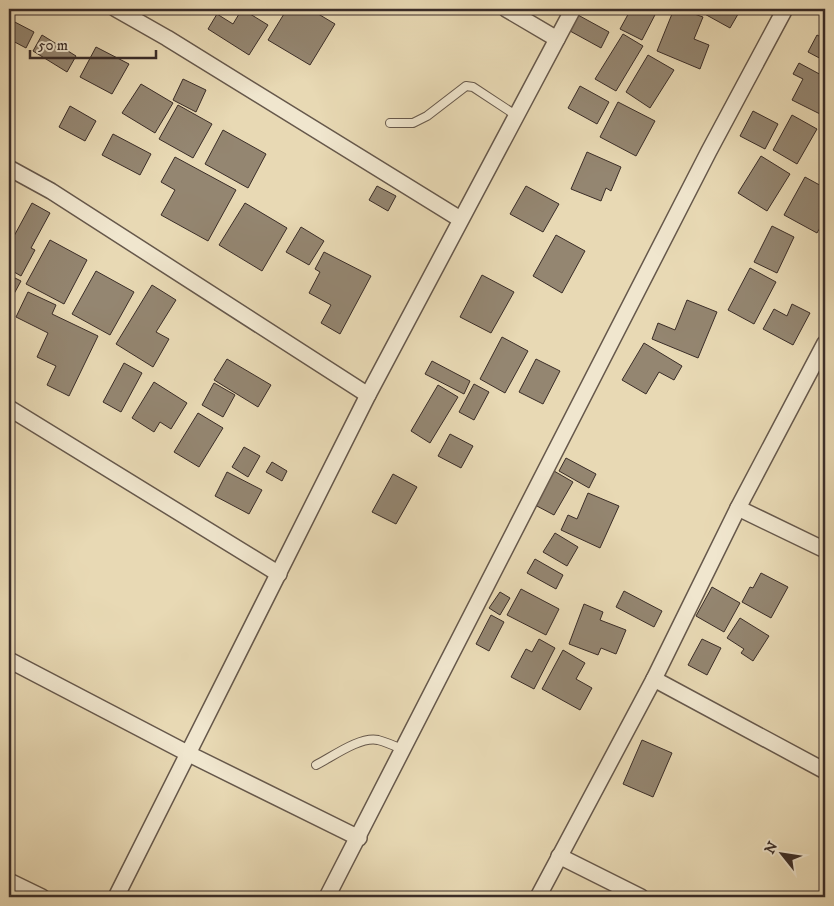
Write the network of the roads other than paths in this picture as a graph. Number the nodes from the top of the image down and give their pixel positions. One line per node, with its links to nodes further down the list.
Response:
1 (116, 9): 9 (street)
2 (506, 9): 5 (street)
3 (573, 9): 5 (street)
4 (785, 9): 18 (street)
5 (557, 39): 6 (street)
6 (517, 116): 7 (lane); 9 (street)
7 (390, 123)
8 (9, 168): 11 (street)
9 (460, 219): 11 (street)
10 (825, 343): 13 (street)
11 (368, 395): 15 (street)
12 (9, 408): 15 (street)
13 (738, 508): 14 (street); 17 (street)
14 (825, 550)
15 (279, 574): 19 (street)
16 (9, 660): 19 (street)
17 (654, 678): 21 (street); 23 (street)
18 (404, 750): 20 (lane); 22 (street)
19 (189, 754): 22 (street); 26 (street)
20 (316, 765)
21 (825, 771)
22 (359, 838): 27 (street)
23 (559, 856): 28 (street); 29 (street)
24 (9, 881): 25 (street)
25 (42, 897)
26 (116, 897)
27 (327, 897)
28 (538, 897)
29 (641, 897)

